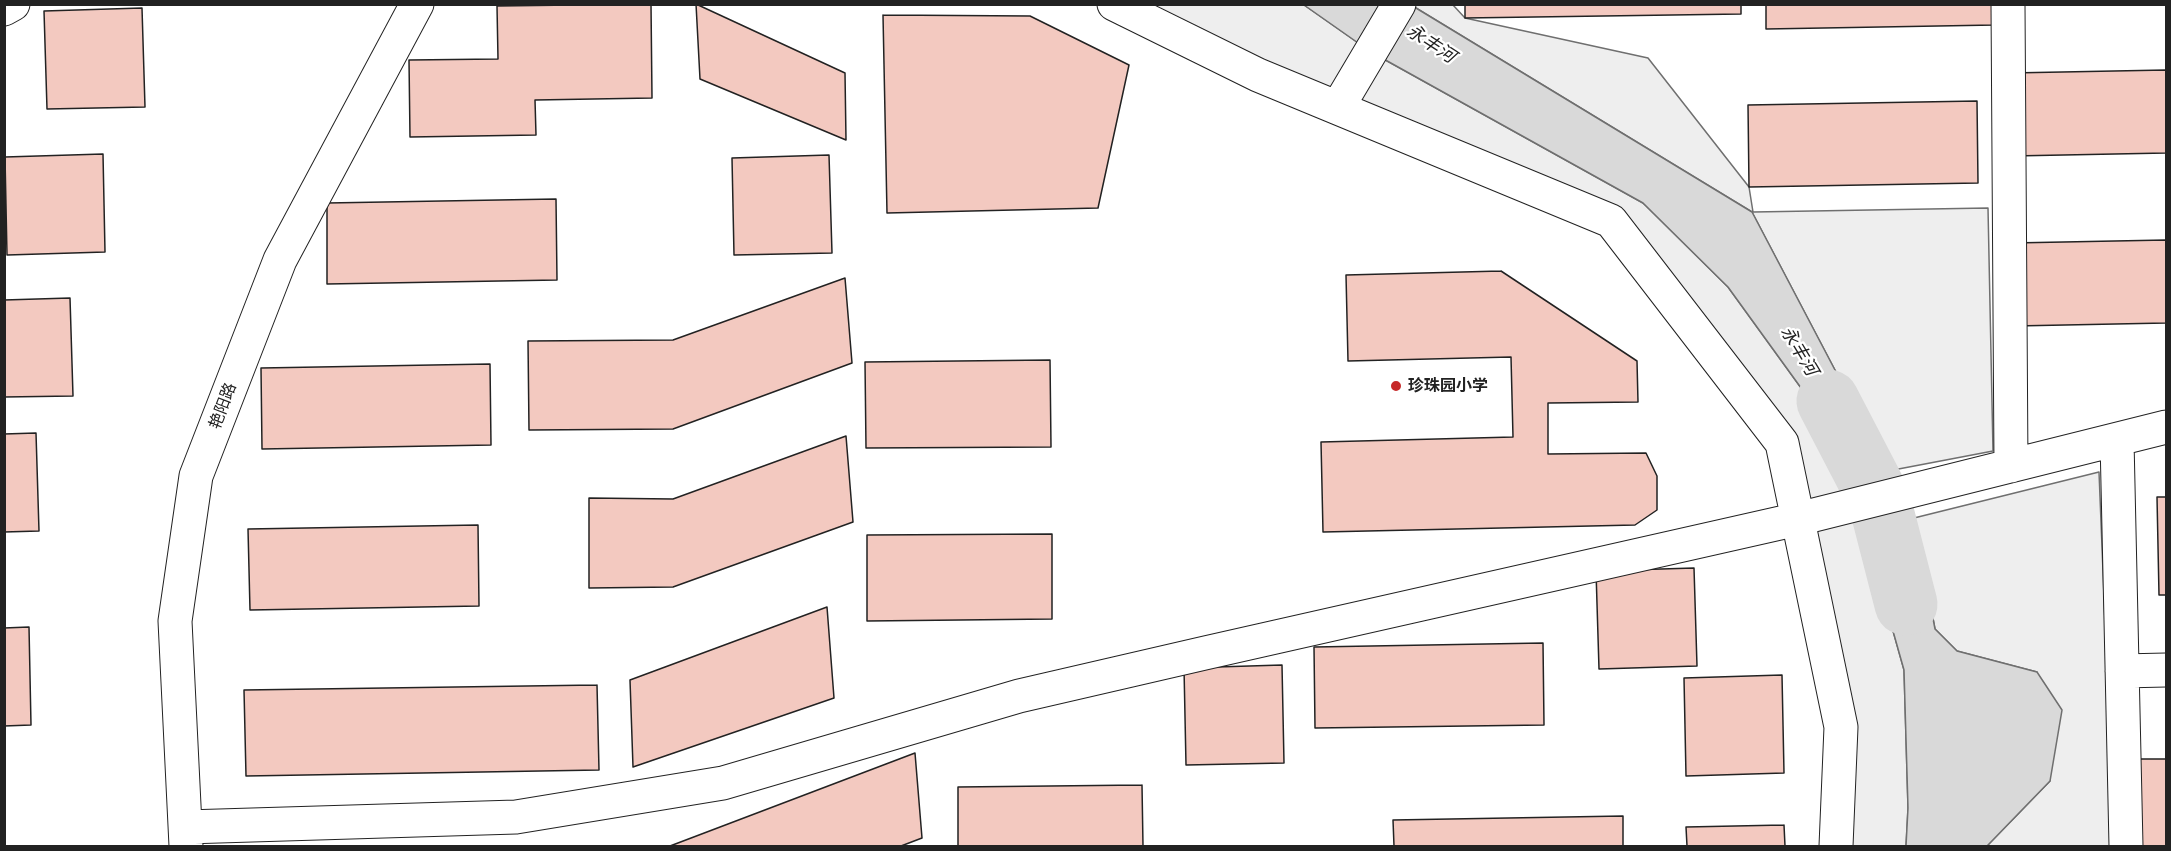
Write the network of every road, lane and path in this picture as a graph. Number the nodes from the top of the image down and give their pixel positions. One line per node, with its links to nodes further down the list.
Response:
1 (13, 4): 6 (street)
2 (417, 4): 14 (street, 艳阳路)
3 (1114, 4): 7 (street)
4 (1399, 4): 7 (street)
5 (2008, 4): 10 (street)
6 (4, 9)
7 (1338, 107): 11 (street)
8 (2166, 428): 9 (street)
9 (2117, 440): 10 (street); 13 (street)
10 (2011, 466): 11 (street)
11 (1798, 519): 14 (street); 15 (street)
12 (2166, 670): 13 (street)
13 (2122, 671): 16 (street)
14 (186, 837)
15 (1836, 846)
16 (2126, 846)

